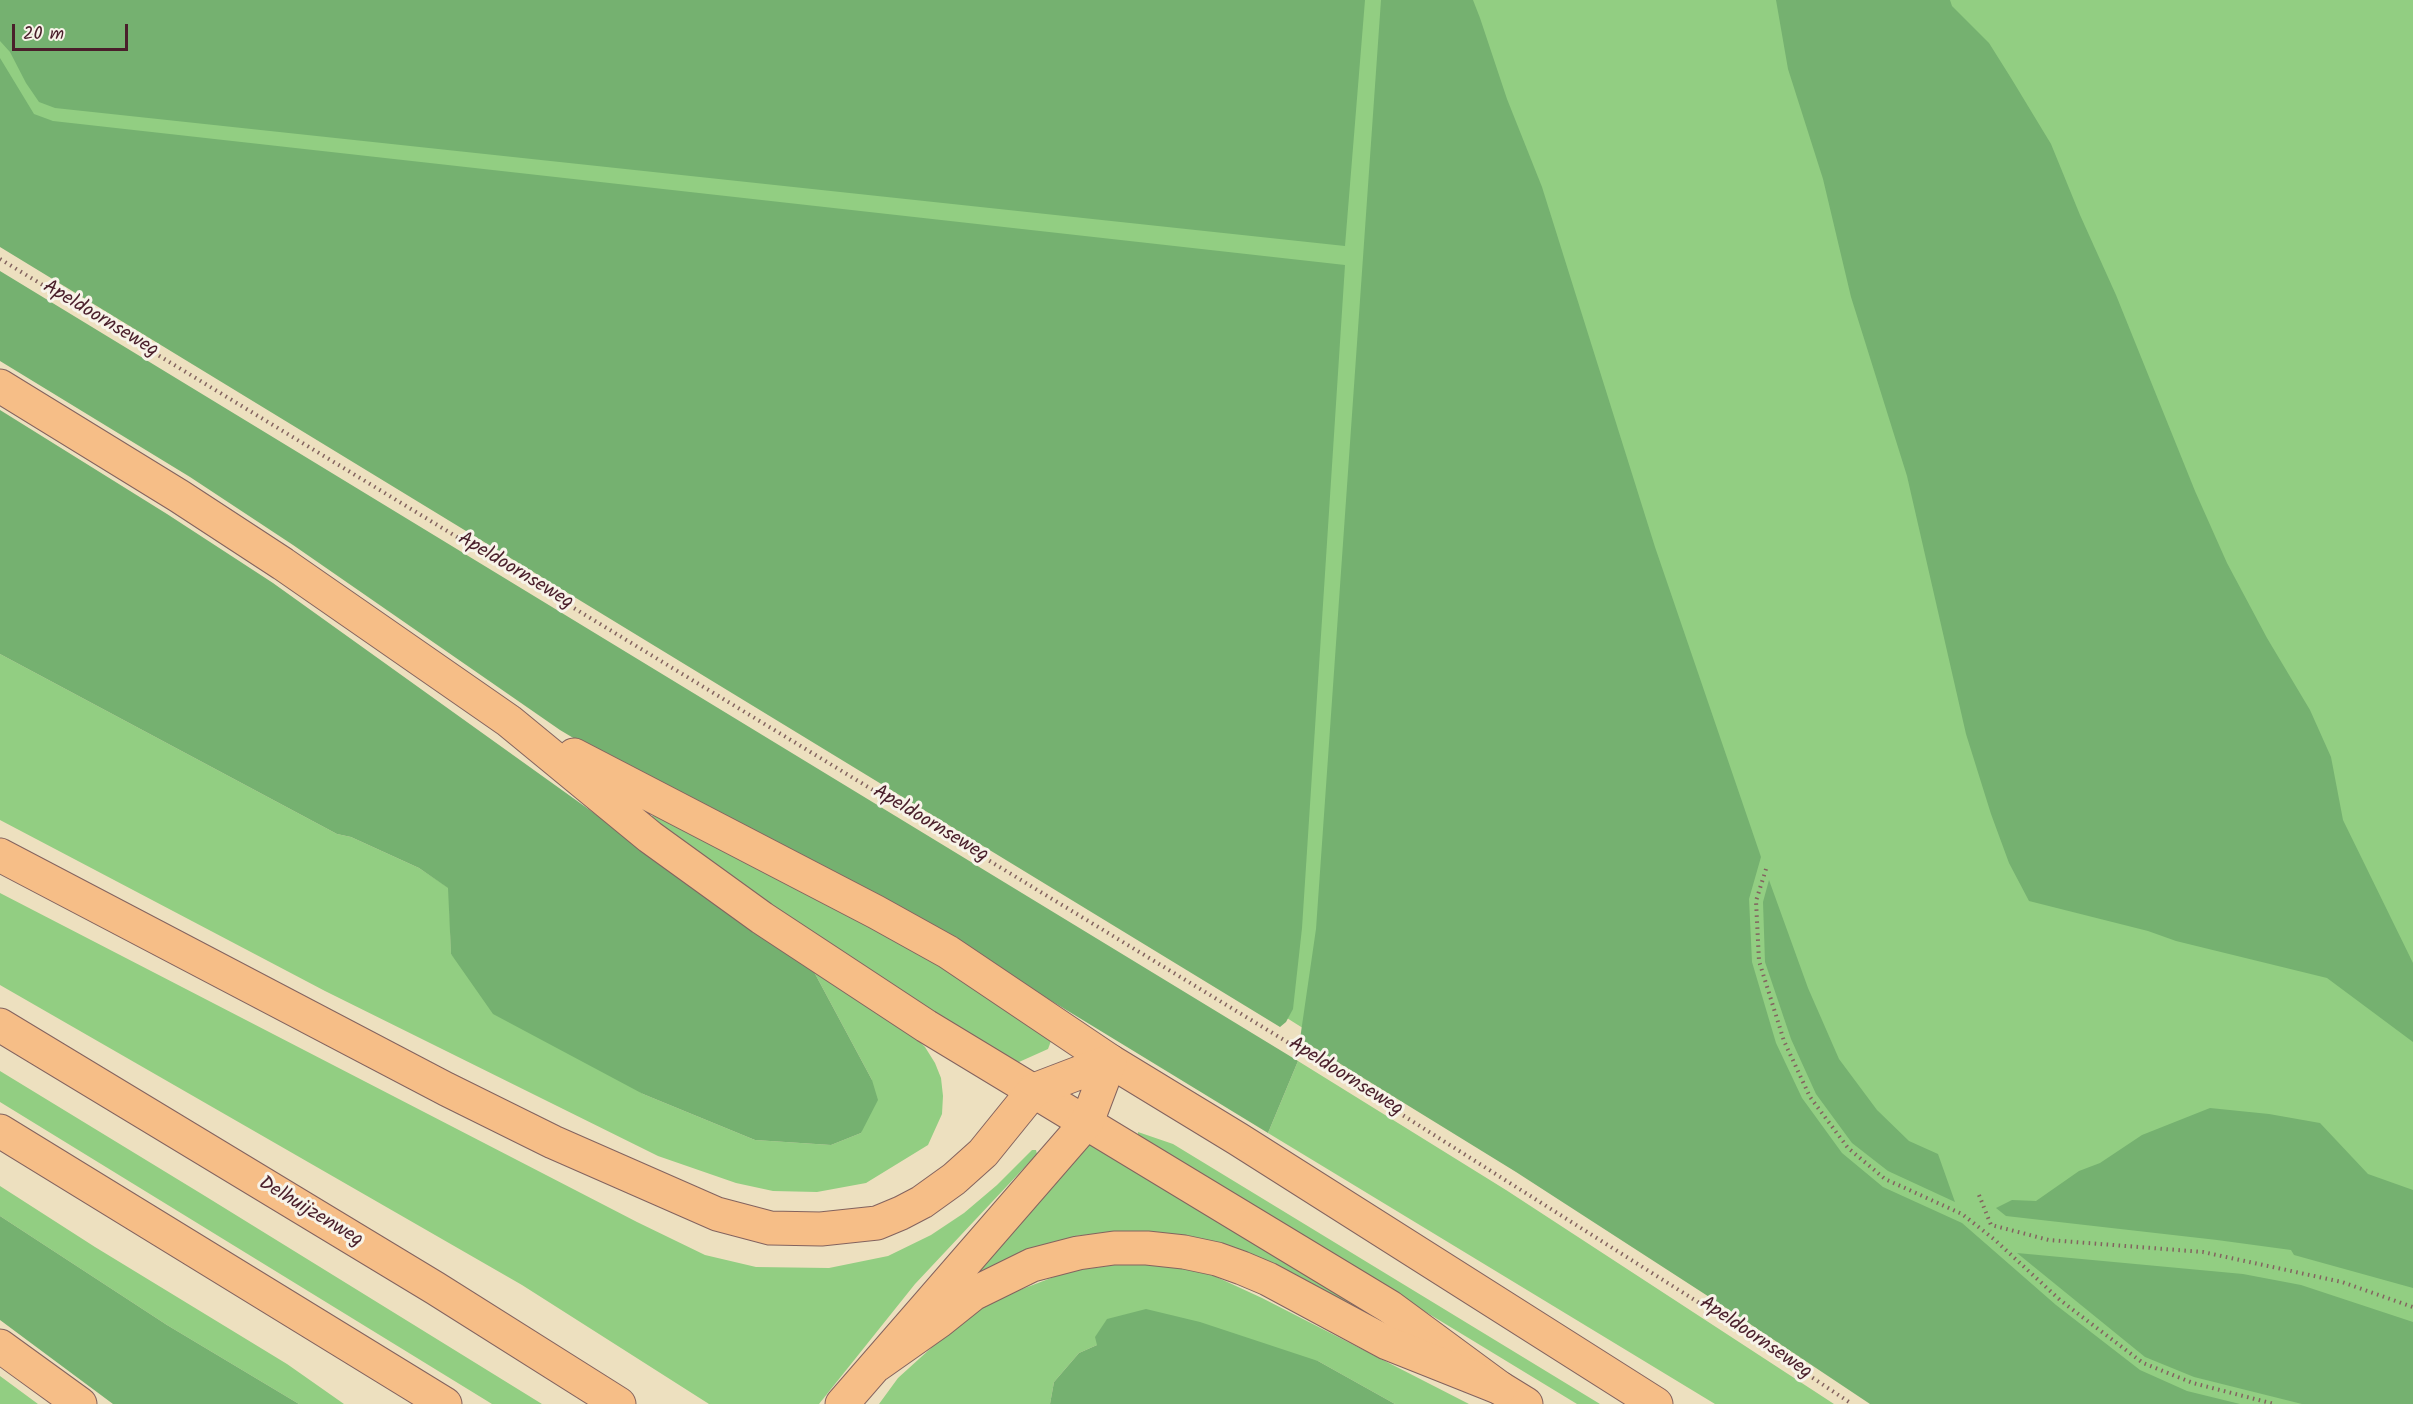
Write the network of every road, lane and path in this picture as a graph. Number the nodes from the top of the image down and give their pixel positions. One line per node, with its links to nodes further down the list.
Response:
1 (0, 259): 21 (path, Apeldoornseweg)
2 (0, 386): 3 (main road)
3 (508, 721): 7 (main road); 8 (main road)
4 (0, 855): 8 (main road)
5 (1766, 869): 22 (path)
6 (0, 1025): 18 (main road, Delhuijzenweg)
7 (1110, 1061): 8 (main road); 9 (main road); 20 (main road)
8 (1034, 1090): 9 (main road)
9 (1087, 1122): 14 (main road); 15 (main road)
10 (0, 1131): 17 (main road)
11 (1979, 1195): 12 (path)
12 (2413, 1307)
13 (0, 1346): 16 (main road)
14 (877, 1365): 15 (main road); 19 (main road)
15 (1513, 1396)
16 (80, 1404)
17 (445, 1404)
18 (619, 1404)
19 (842, 1404)
20 (1656, 1404)
21 (1852, 1404)
22 (2274, 1404)

